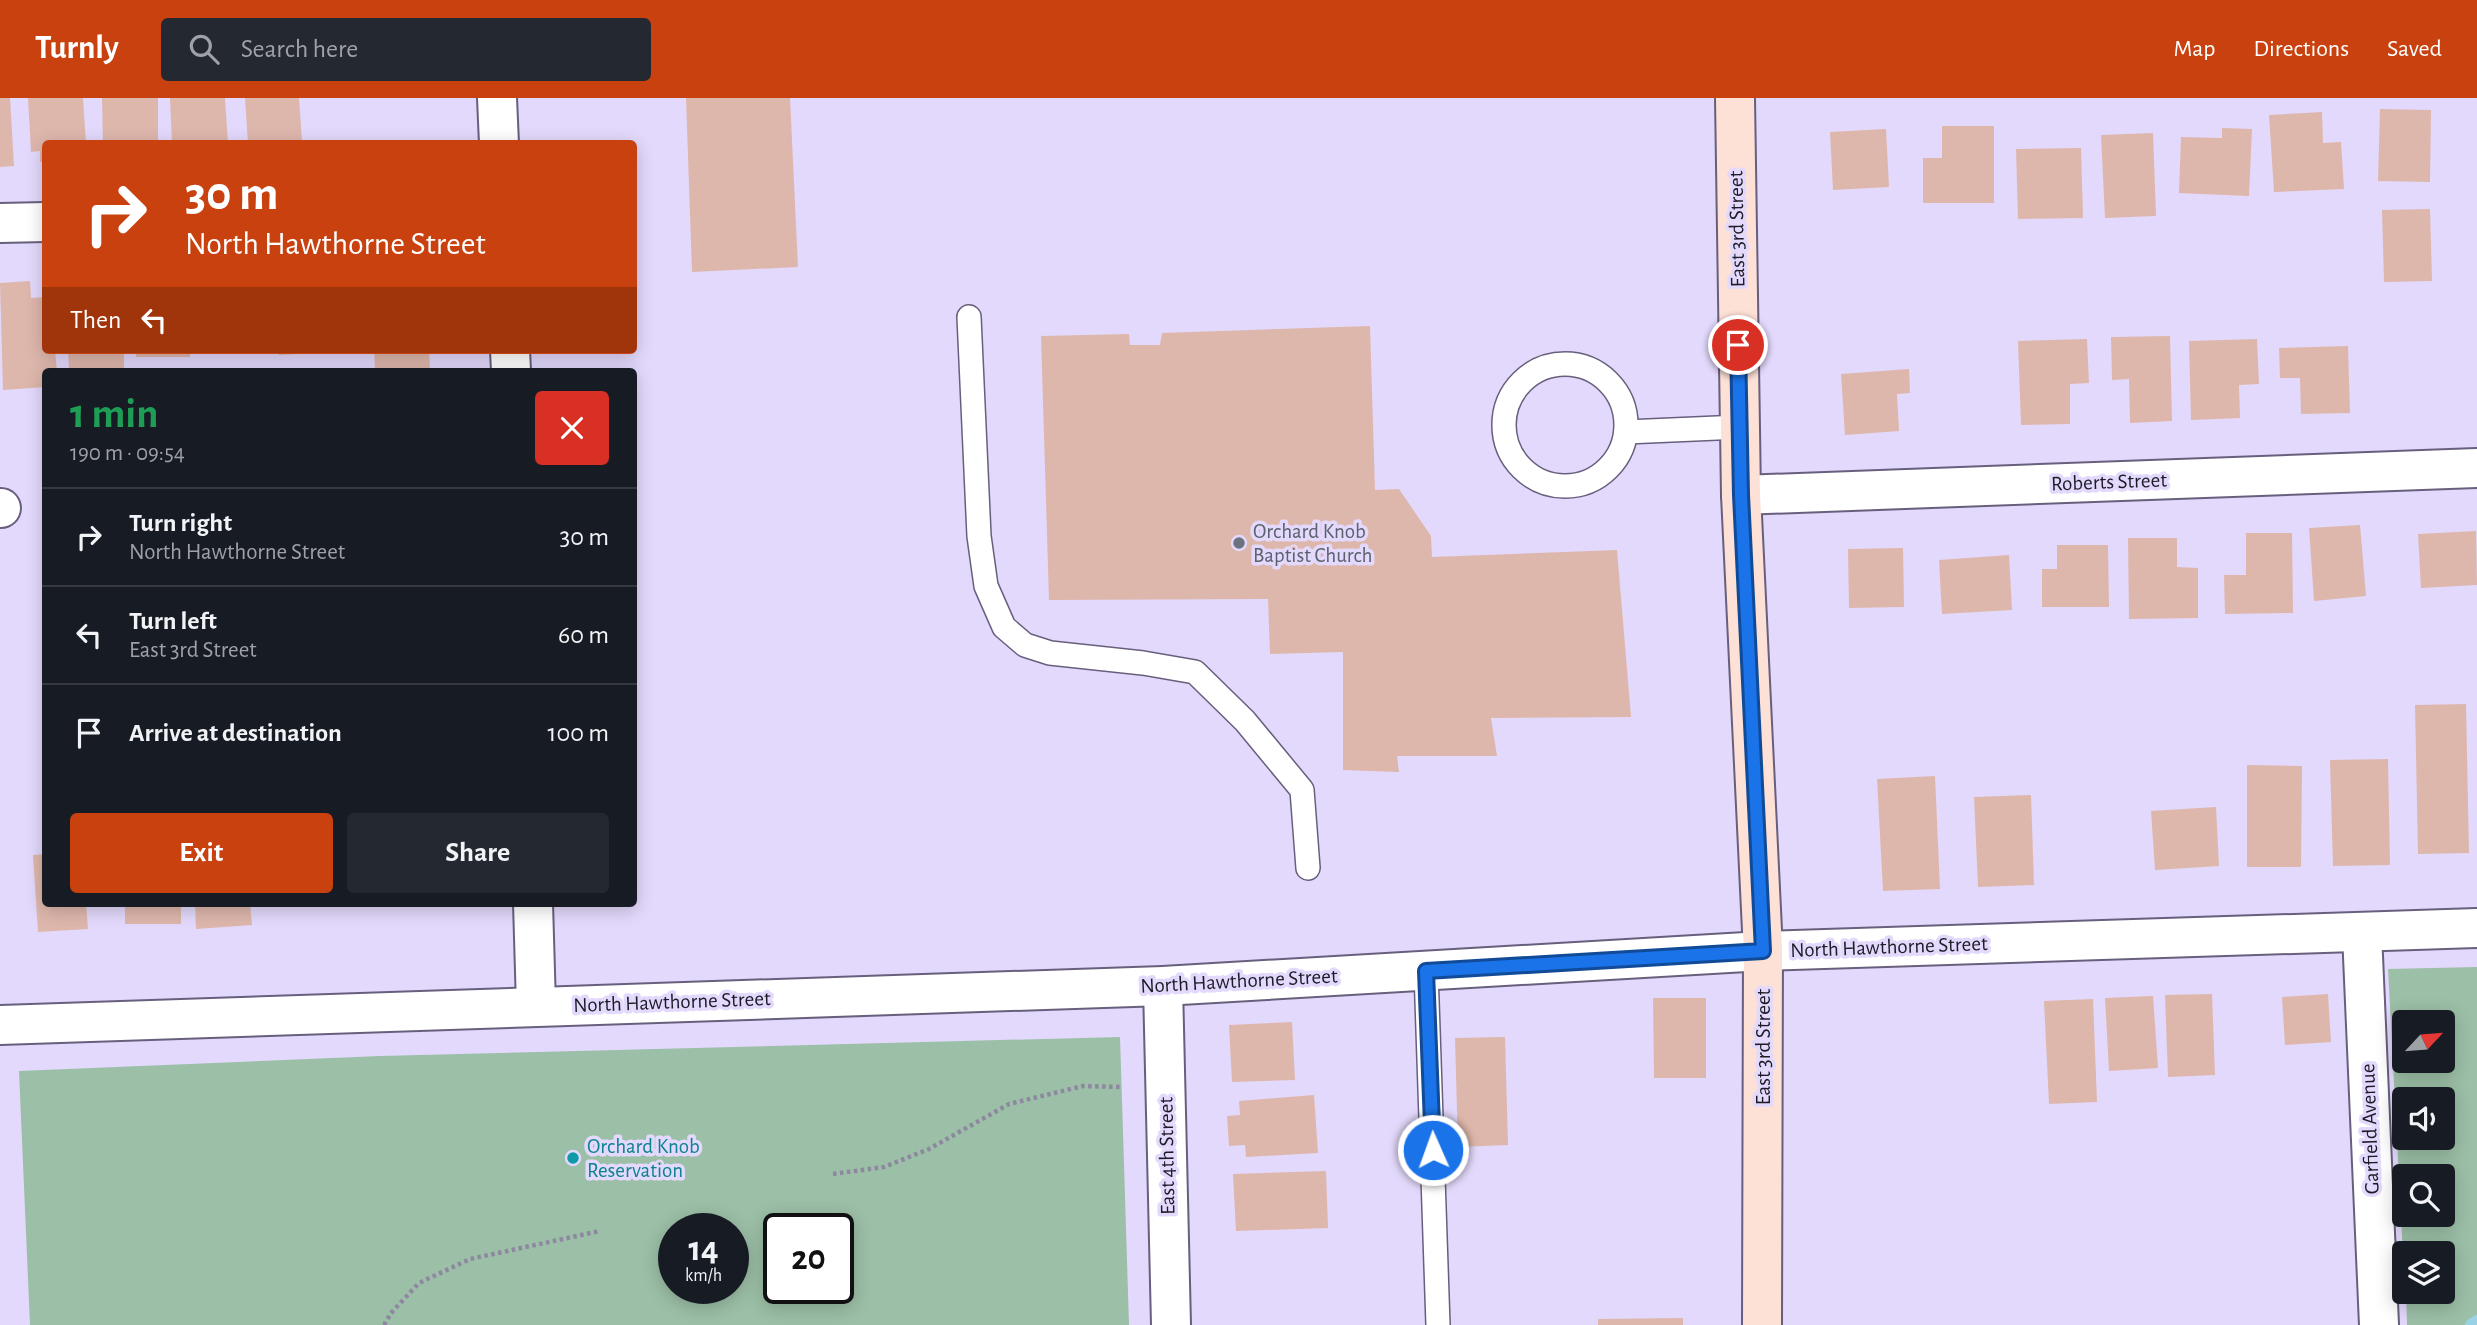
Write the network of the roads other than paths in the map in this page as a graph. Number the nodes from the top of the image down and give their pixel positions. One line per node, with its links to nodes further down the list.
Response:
1 (497, 98): 3 (street)
2 (1735, 98): 7 (main road, East 3rd Street)
3 (499, 140)
4 (42, 222): 5 (street)
5 (0, 223)
6 (969, 317): 11 (lane)
7 (1740, 427): 8 (lane); 10 (main road, East 3rd Street)
8 (1626, 432): 8 (lane)
9 (2477, 468): 10 (street, Roberts Street)
10 (1741, 495): 15 (main road, East 3rd Street)
11 (1308, 868)
12 (533, 907): 18 (street)
13 (2477, 928): 14 (street, North Hawthorne Street)
14 (2362, 933): 15 (street, North Hawthorne Street); 23 (street, Garfield Avenue)
15 (1763, 951): 16 (street, North Hawthorne Street); 22 (main road, East 3rd Street)
16 (1426, 971): 17 (street, North Hawthorne Street); 21 (lane)
17 (1163, 986): 18 (street, North Hawthorne Street); 20 (street, East 4th Street)
18 (536, 1006): 19 (street, North Hawthorne Street)
19 (0, 1025)
20 (1171, 1325)
21 (1438, 1325)
22 (1762, 1325)
23 (2379, 1325)

